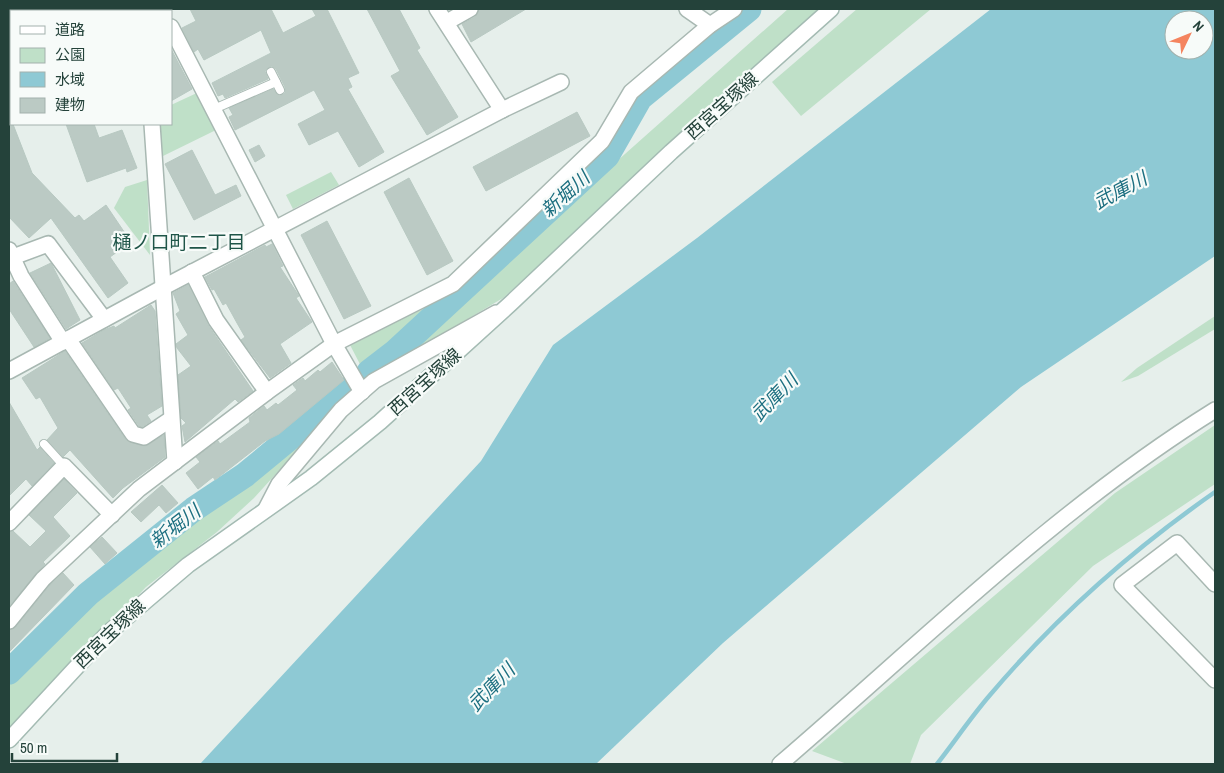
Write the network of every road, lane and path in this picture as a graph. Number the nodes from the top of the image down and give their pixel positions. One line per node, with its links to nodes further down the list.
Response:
1 (437, 9): 6 (street)
2 (470, 9): 6 (street)
3 (688, 9): 7 (street)
4 (734, 9): 7 (street)
5 (831, 9): 20 (street, 西宮宝塚線)
6 (447, 22): 14 (street)
7 (710, 25): 23 (street)
8 (172, 29): 13 (street)
9 (271, 72): 10 (lane)
10 (276, 82): 12 (lane); 13 (lane)
11 (561, 82): 14 (street)
12 (280, 90)
13 (214, 109): 16 (street)
14 (502, 110): 16 (street)
15 (152, 125): 19 (street)
16 (276, 230): 18 (street); 23 (street)
17 (11, 254): 21 (street); 22 (street)
18 (192, 272): 19 (street); 25 (street)
19 (162, 288): 21 (street); 28 (street)
20 (510, 304): 26 (street); 32 (street, 西宮宝塚線)
21 (104, 320): 22 (street)
22 (65, 341): 24 (street); 28 (street)
23 (334, 344): 25 (street); 26 (street)
24 (9, 371)
25 (267, 392): 30 (street)
26 (362, 392): 32 (street)
27 (1215, 410): 39 (street)
28 (172, 419): 30 (street)
29 (44, 444): 31 (lane)
30 (174, 462): 33 (street)
31 (64, 466): 33 (street); 34 (street)
32 (266, 509): 38 (street, 西宮宝塚線)
33 (112, 515): 36 (street)
34 (9, 523)
35 (1215, 584): 37 (street)
36 (9, 621)
37 (1215, 680)
38 (9, 740)
39 (780, 764)

